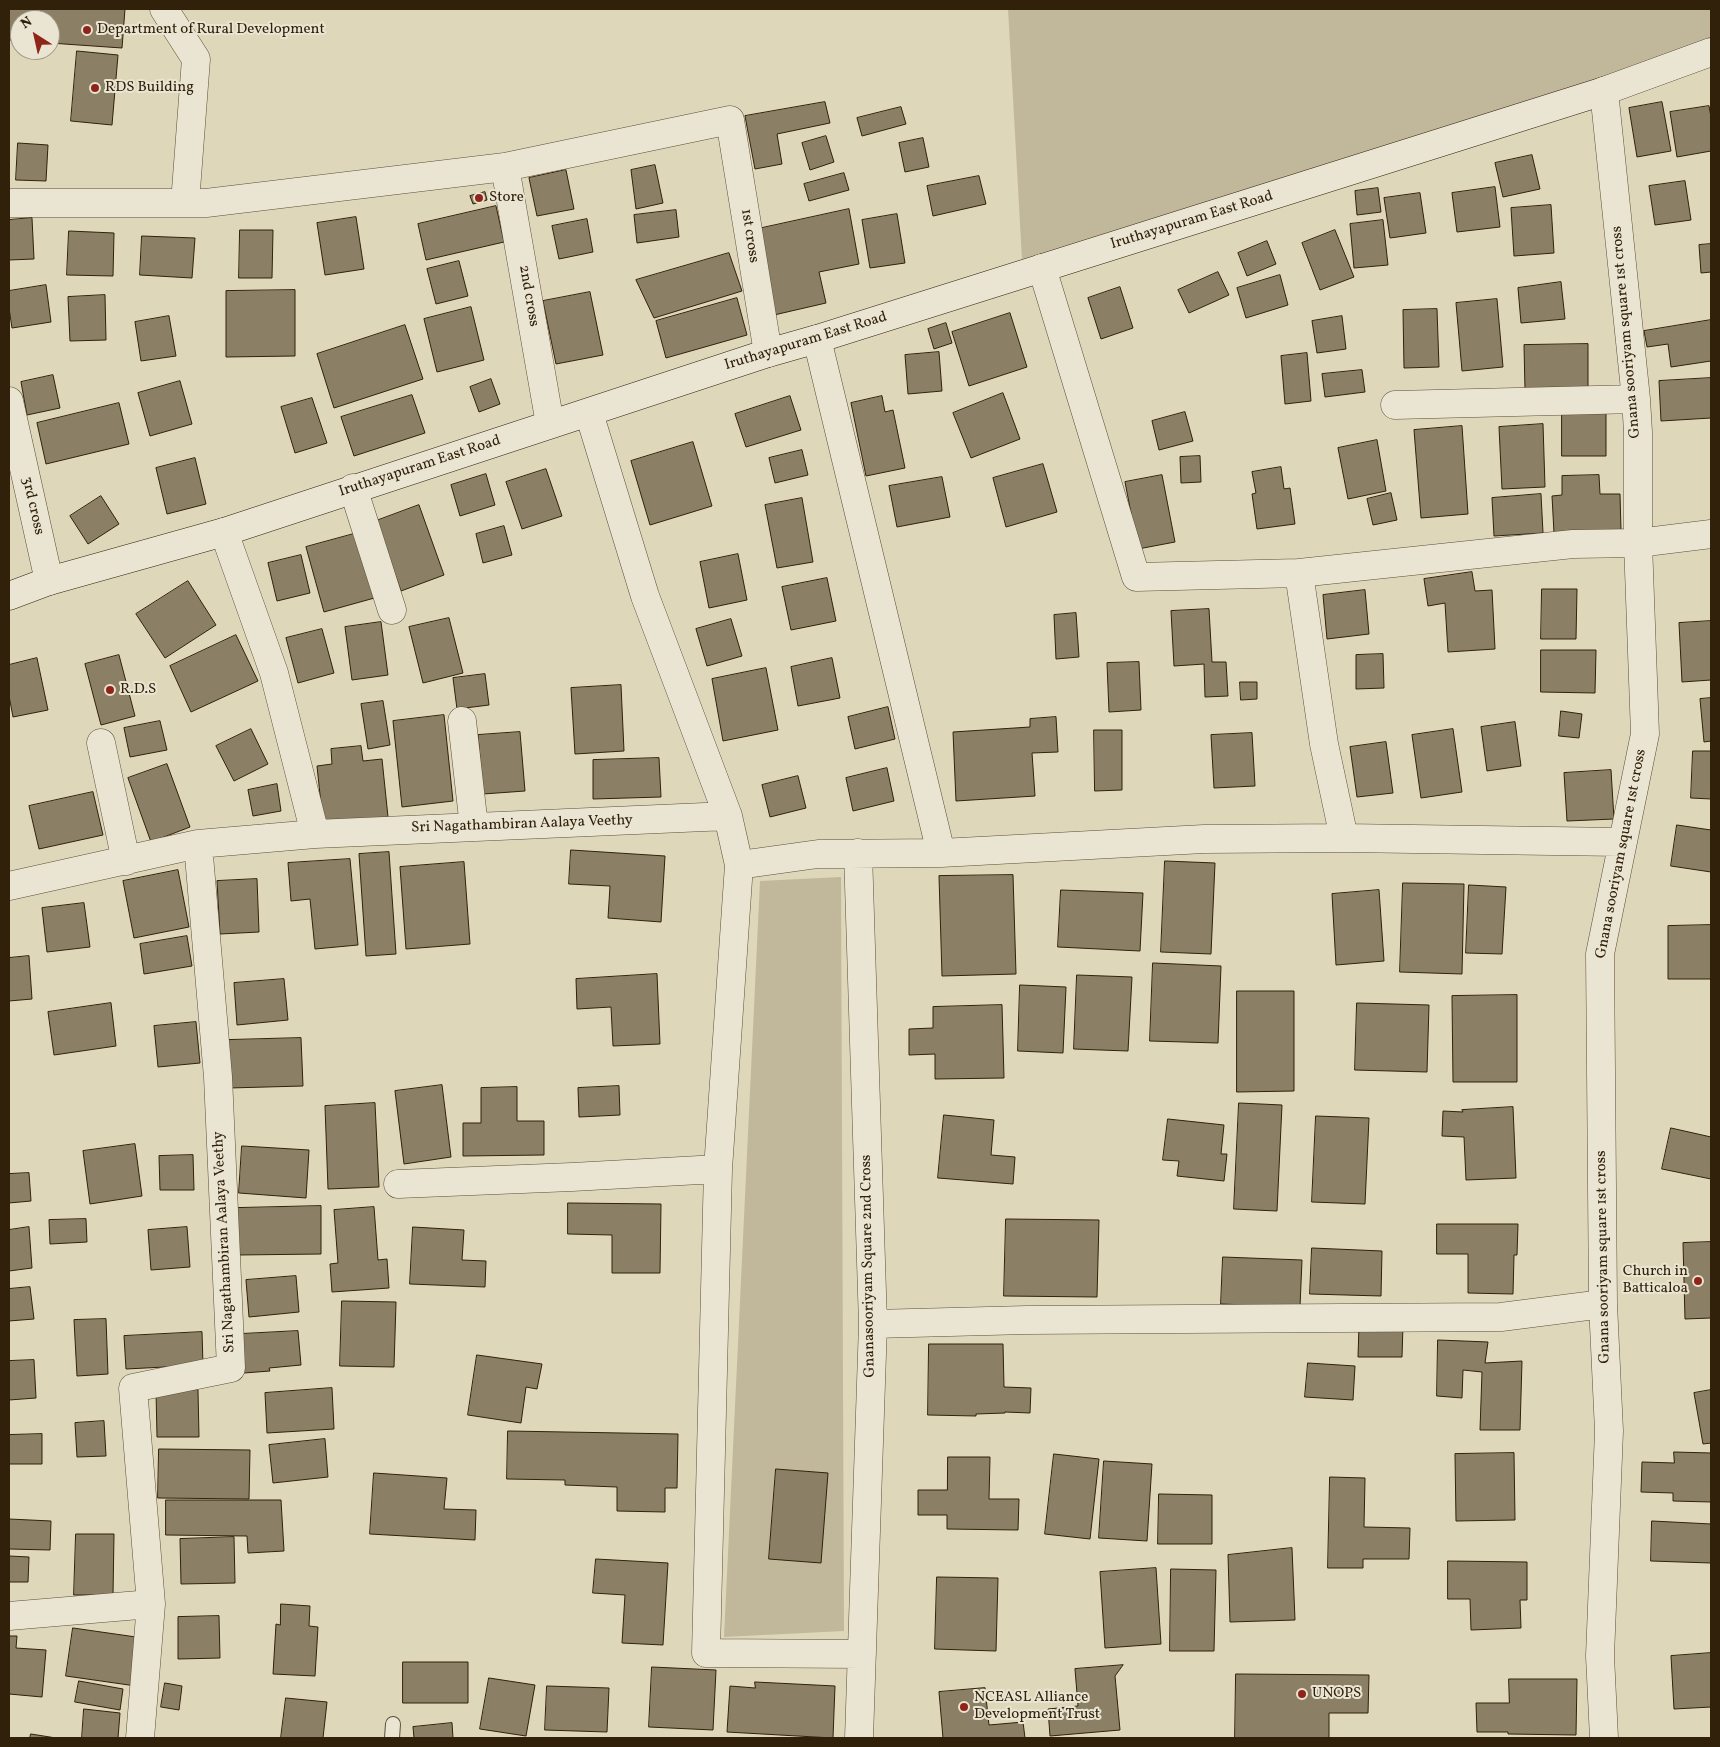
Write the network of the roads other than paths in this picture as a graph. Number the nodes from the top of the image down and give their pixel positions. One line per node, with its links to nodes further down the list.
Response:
1 (164, 9): 6 (street)
2 (1711, 52): 3 (street, Iruthayapuram East Road)
3 (1604, 91): 7 (street, Iruthayapuram East Road); 10 (street, Gnana sooriyam square 1st cross)
4 (505, 168): 6 (street); 9 (street, 1st cross); 14 (street, 2nd cross)
5 (9, 203): 6 (street)
6 (185, 204)
7 (1042, 268): 8 (street, Iruthayapuram East Road); 19 (street)
8 (817, 339): 9 (street, Iruthayapuram East Road); 32 (street)
9 (768, 353): 13 (street, Iruthayapuram East Road)
10 (1636, 399): 12 (street); 18 (street, Gnana sooriyam square 1st cross)
11 (9, 401): 20 (street, 3rd cross)
12 (1395, 405)
13 (590, 413): 14 (street, Iruthayapuram East Road); 25 (street)
14 (550, 424): 15 (street, Iruthayapuram East Road)
15 (353, 488): 16 (street, Iruthayapuram East Road); 22 (street)
16 (224, 532): 20 (street, Iruthayapuram East Road); 27 (street)
17 (1711, 534): 18 (street)
18 (1638, 543): 19 (street); 29 (street, Gnana sooriyam square 1st cross)
19 (1299, 574): 28 (street)
20 (49, 581): 21 (street, Iruthayapuram East Road)
21 (9, 596)
22 (392, 610)
23 (462, 721): 26 (street)
24 (101, 743): 33 (street)
25 (728, 816): 26 (street, Sri Nagathambiran Aalaya Veethy); 34 (street)
26 (474, 827): 27 (street, Sri Nagathambiran Aalaya Veethy)
27 (315, 834): 30 (street, Sri Nagathambiran Aalaya Veethy)
28 (1344, 838): 29 (street); 32 (street)
29 (1622, 842): 38 (street, Gnana sooriyam square 1st cross)
30 (198, 844): 33 (street, Sri Nagathambiran Aalaya Veethy); 40 (street, Sri Nagathambiran Aalaya Veethy)
31 (858, 853): 32 (street); 34 (street); 39 (street, Gnanasooriyam Square 2nd Cross)
32 (941, 853)
33 (126, 861): 35 (street, Sri Nagathambiran Aalaya Veethy)
34 (739, 865): 36 (street)
35 (9, 886)
36 (718, 1169): 37 (street); 42 (street)
37 (398, 1184)
38 (1603, 1304): 39 (street); 47 (street, Gnana sooriyam square 1st cross)
39 (873, 1324): 42 (street, Gnanasooriyam Square 2nd Cross)
40 (151, 1604): 41 (street); 44 (street, Sri Nagathambiran Aalaya Veethy)
41 (9, 1616)
42 (862, 1654): 46 (street, Gnanasooriyam Square 2nd Cross)
43 (393, 1724): 45 (lane)
44 (140, 1738)
45 (392, 1738)
46 (859, 1738)
47 (1604, 1738)

